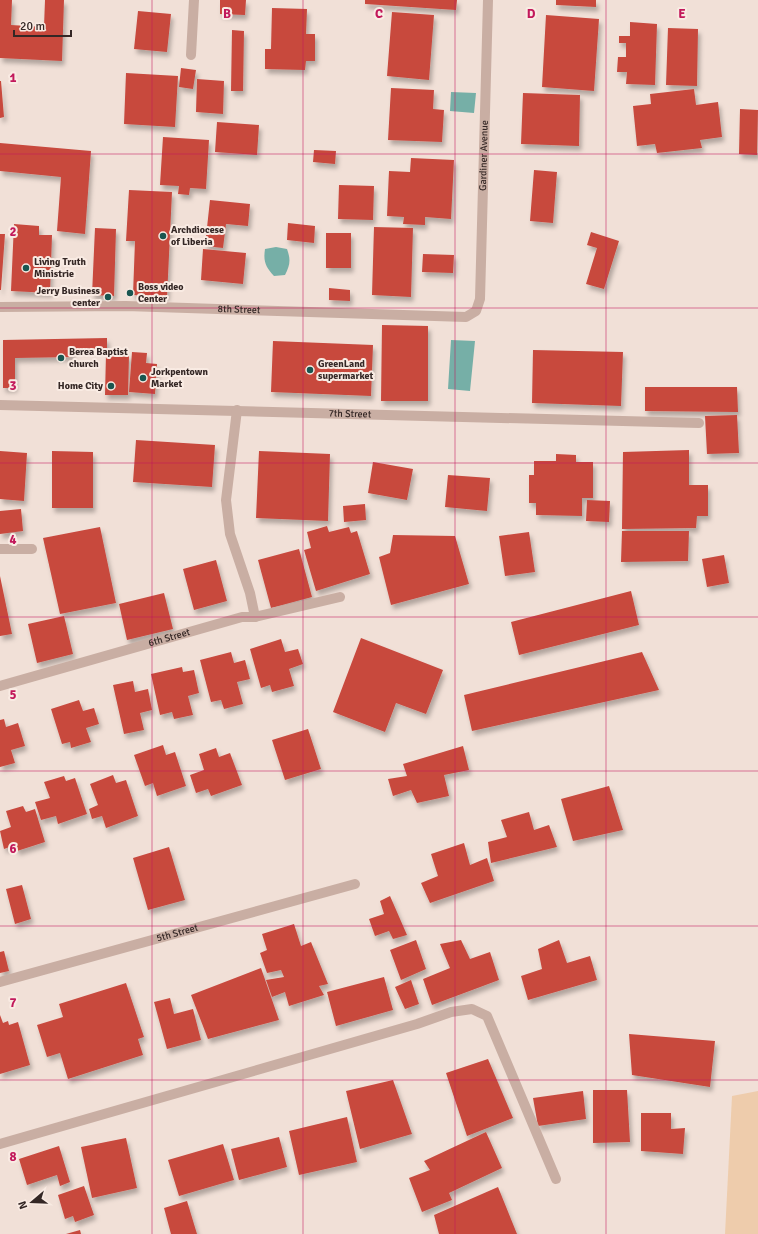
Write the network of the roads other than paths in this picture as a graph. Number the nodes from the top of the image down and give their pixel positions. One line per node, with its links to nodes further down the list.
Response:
1 (194, 0): 3 (street)
2 (488, 0): 5 (street, Gardiner Avenue)
3 (191, 54)
4 (0, 307): 5 (street, 8th Street)
5 (476, 311)
6 (0, 405): 7 (street, 7th Street)
7 (237, 410): 8 (street, 7th Street); 12 (street)
8 (699, 423)
9 (0, 549): 10 (street)
10 (32, 549)
11 (340, 597): 12 (street, 6th Street)
12 (255, 617): 13 (street, 6th Street)
13 (0, 686)
14 (355, 884): 15 (street, 5th Street)
15 (0, 982)
16 (0, 1144): 17 (street)
17 (556, 1179)

